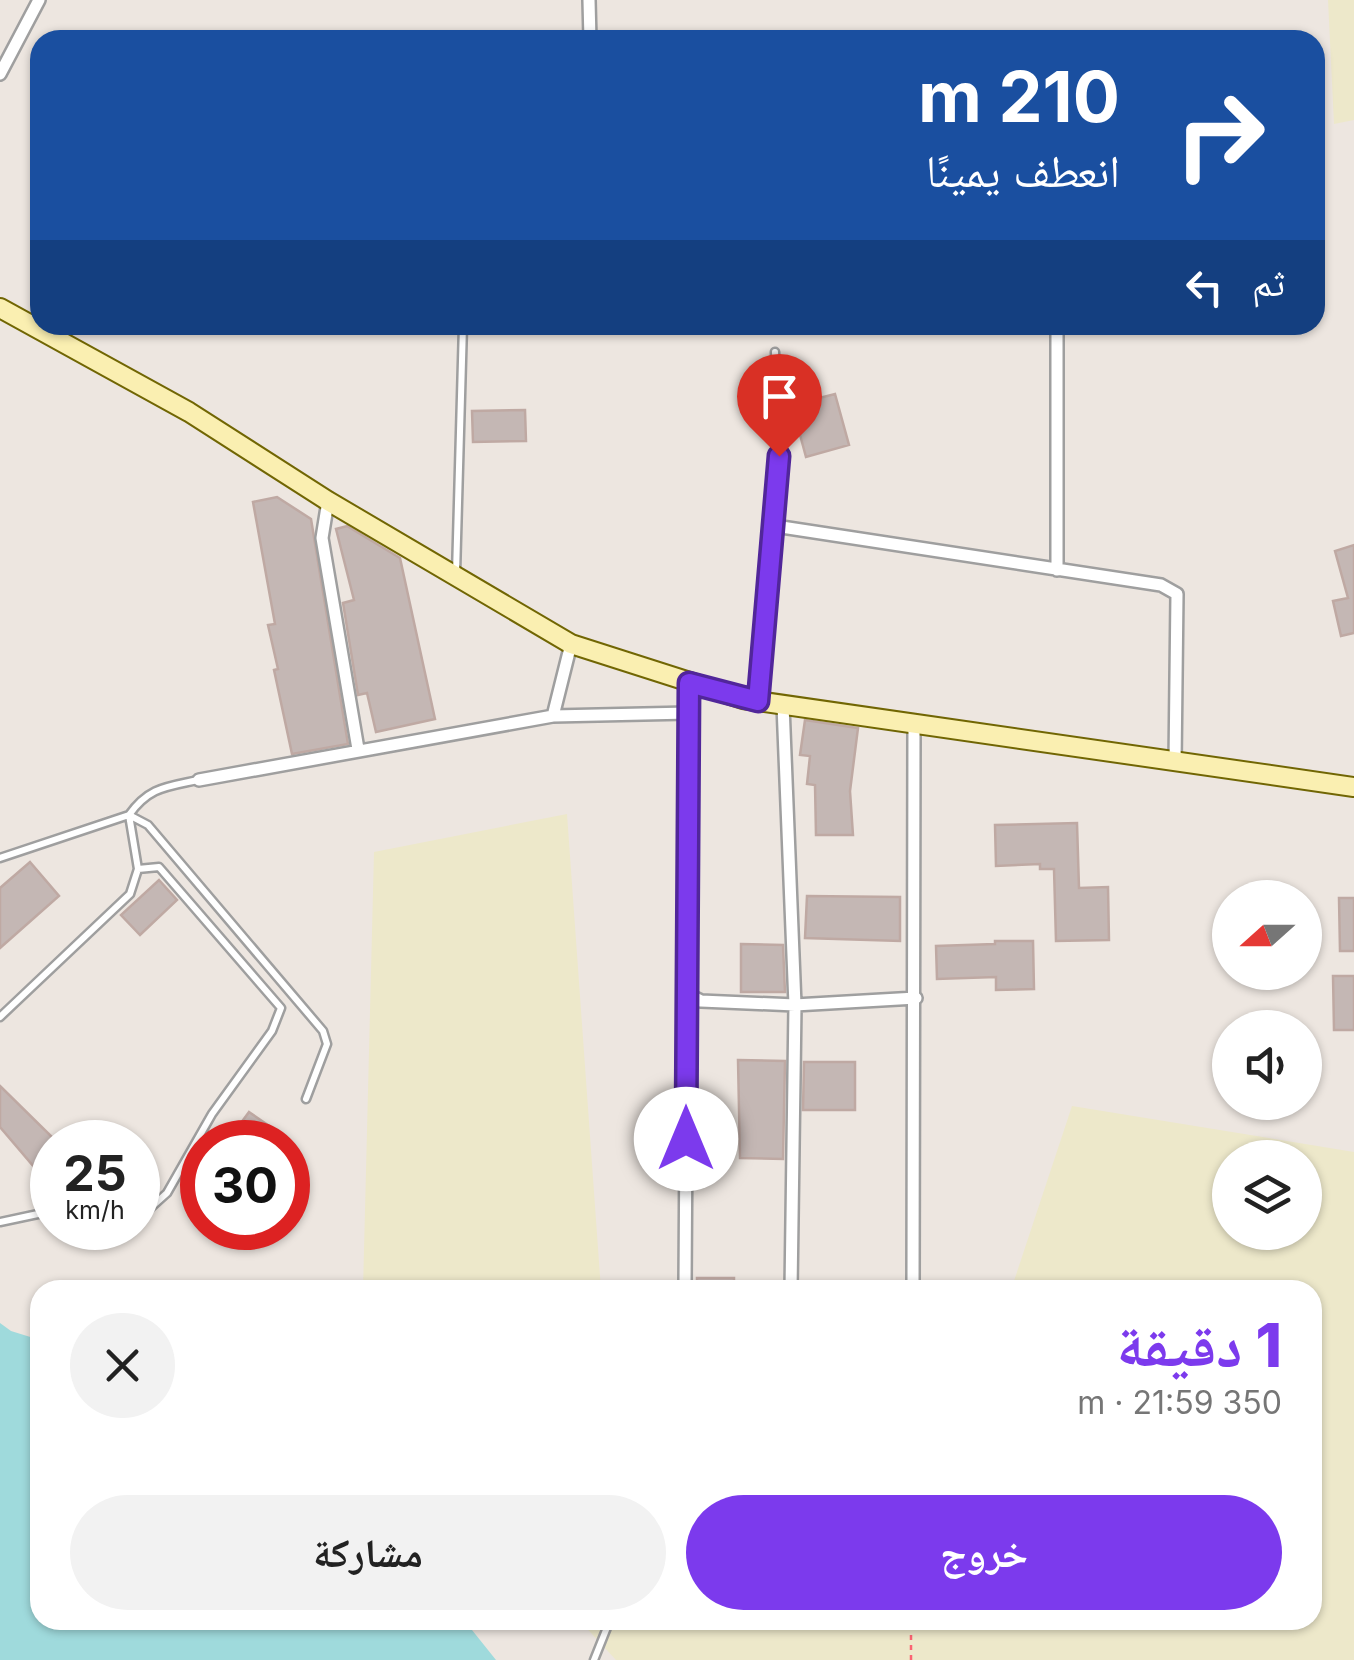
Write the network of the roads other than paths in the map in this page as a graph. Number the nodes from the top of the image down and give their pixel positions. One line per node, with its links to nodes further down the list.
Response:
1 (39, 0): 4 (street)
2 (588, 0): 3 (street)
3 (590, 30)
4 (0, 74)
5 (0, 308): 6 (main road)
6 (30, 325)
7 (49, 335): 11 (main road)
8 (463, 335): 14 (lane)
9 (1057, 335): 13 (street)
10 (775, 352): 12 (lane)
11 (328, 501): 14 (main road); 22 (street)
12 (775, 526): 13 (street); 17 (street)
13 (1056, 570): 23 (street)
14 (456, 575): 15 (main road)
15 (572, 644): 16 (main road); 20 (street)
16 (689, 683): 17 (main road); 19 (street)
17 (758, 701): 18 (main road)
18 (783, 706): 21 (main road); 31 (street)
19 (689, 713): 20 (street); 29 (street)
20 (553, 716): 22 (street)
21 (914, 723): 23 (main road); 30 (street)
22 (358, 749): 24 (street)
23 (1175, 763): 25 (main road)
24 (199, 780): 26 (lane)
25 (1354, 787)
26 (129, 815): 27 (lane); 28 (lane); 33 (lane)
27 (0, 858)
28 (138, 870): 32 (lane); 34 (lane)
29 (687, 994): 31 (street); 37 (street)
30 (916, 998): 31 (street); 39 (street)
31 (794, 1005): 38 (street)
32 (0, 1017)
33 (306, 1099)
34 (160, 1199)
35 (30, 1216): 36 (lane)
36 (0, 1222)
37 (684, 1280)
38 (791, 1280)
39 (913, 1280)
40 (606, 1630): 41 (lane)
41 (594, 1660)

